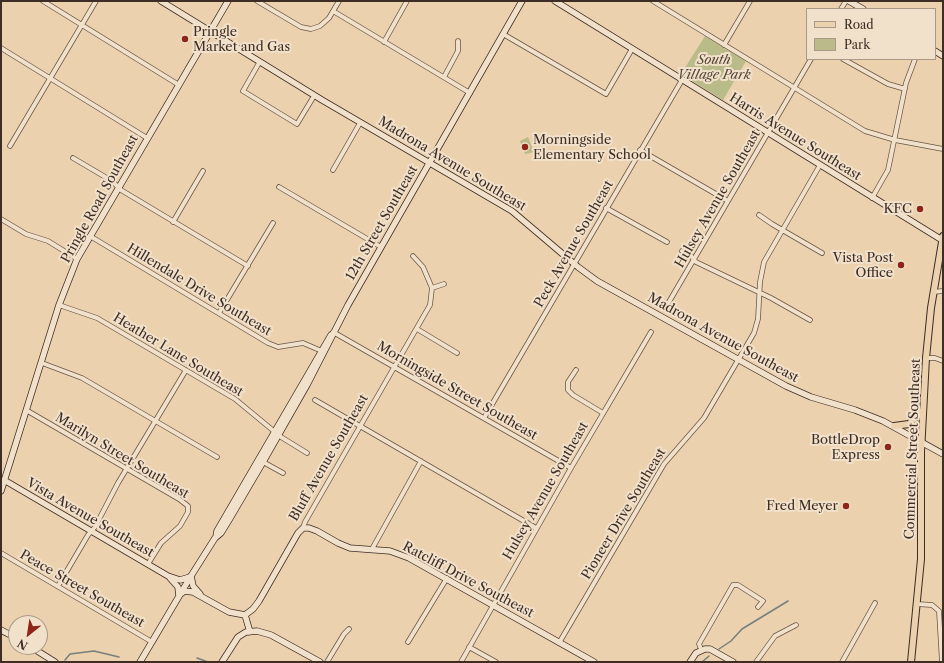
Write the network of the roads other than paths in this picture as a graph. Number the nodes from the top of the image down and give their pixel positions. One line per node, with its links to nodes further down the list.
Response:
1 (43, 1): 15 (street)
2 (96, 1): 15 (street)
3 (161, 1): 16 (main road, Madrona Avenue Southeast)
4 (228, 1): 16 (main road, Pringle Road Southeast)
5 (257, 1): 14 (street)
6 (339, 1): 14 (street)
7 (407, 1): 19 (street)
8 (522, 1): 17 (main road, 12th Street Southeast)
9 (554, 1): 21 (main road, Harris Avenue Southeast)
10 (653, 1): 20 (street)
11 (750, 1): 20 (street)
12 (849, 1): 13 (main road)
13 (861, 8)
14 (333, 12): 19 (street)
15 (82, 25): 28 (street); 30 (street)
16 (209, 32): 26 (main road, Madrona Avenue Southeast); 30 (main road, Pringle Road Southeast)
17 (503, 34): 21 (street); 33 (main road, 12th Street Southeast)
18 (458, 41): 27 (street)
19 (384, 42): 27 (street)
20 (724, 45): 31 (street)
21 (632, 49): 29 (main road, Harris Avenue Southeast)
22 (2, 50): 28 (street)
23 (810, 60): 31 (street, Hulsey Avenue Southeast)
24 (845, 60): 32 (street)
25 (914, 60): 32 (street)
26 (259, 63): 34 (main road, Madrona Avenue Southeast); 34 (street)
27 (444, 77): 33 (street)
28 (50, 79): 37 (street); 39 (street)
29 (682, 80): 36 (main road, Harris Avenue Southeast); 41 (street, Peck Avenue Southeast)
30 (179, 85): 37 (main road, Pringle Road Southeast)
31 (794, 88): 36 (street, Hulsey Avenue Southeast); 38 (street)
32 (905, 89): 38 (street)
33 (470, 93): 43 (main road, 12th Street Southeast)
34 (314, 96): 35 (main road, Madrona Avenue Southeast)
35 (360, 123): 43 (main road, Madrona Avenue Southeast); 45 (street)
36 (768, 134): 44 (main road, Harris Avenue Southeast); 50 (street, Hulsey Avenue Southeast)
37 (147, 138): 47 (main road, Pringle Road Southeast)
38 (895, 140): 40 (street); 49 (street)
39 (10, 146)
40 (943, 149)
41 (640, 150): 50 (street); 51 (street, Peck Avenue Southeast)
42 (73, 158): 47 (street)
43 (430, 163): 60 (main road, 12th Street Southeast); 66 (main road, Madrona Avenue Southeast)
44 (820, 165): 49 (main road, Harris Avenue Southeast); 56 (street, Pioneer Drive Southeast)
45 (333, 170)
46 (203, 171): 54 (street)
47 (118, 186): 54 (street); 57 (main road, Pringle Road Southeast)
48 (279, 187): 60 (street)
49 (872, 198): 58 (main road, Harris Avenue Southeast)
50 (728, 201): 65 (street, Hulsey Avenue Southeast)
51 (606, 208): 59 (street); 66 (street, Peck Avenue Southeast)
52 (759, 215): 56 (street)
53 (1, 219): 64 (street)
54 (173, 222): 67 (street)
55 (273, 223): 67 (street)
56 (782, 230): 62 (street); 72 (street, Pioneer Drive Southeast)
57 (90, 236): 64 (main road, Pringle Road Southeast); 75 (street, Hillendale Drive Southeast)
58 (943, 238): 71 (main road, Commercial Street Southeast)
59 (667, 242)
60 (381, 247): 78 (main road, 12th Street Southeast)
61 (682, 251): 65 (street)
62 (822, 253)
63 (413, 256): 69 (street)
64 (77, 259): 73 (main road, Pringle Road Southeast)
65 (694, 260): 72 (street); 74 (street, Hulsey Avenue Southeast)
66 (574, 264): 83 (main road, Madrona Avenue Southeast); 93 (street, Peck Avenue Southeast)
67 (248, 266): 75 (street)
68 (444, 284): 69 (street)
69 (432, 288): 77 (street, Bluff Avenue Southeast)
70 (943, 291): 71 (street)
71 (933, 292): 82 (main road, Commercial Street Southeast)
72 (760, 294): 76 (street); 83 (street, Pioneer Drive Southeast)
73 (59, 305): 85 (main road, Pringle Road Southeast); 87 (street, Heather Lane Southeast)
74 (666, 308)
75 (219, 313): 80 (street, Hillendale Drive Southeast)
76 (810, 320)
77 (416, 329): 81 (street); 86 (street, Bluff Avenue Southeast)
78 (333, 332): 80 (main road, 12th Street Southeast); 86 (street, Morningside Street Southeast)
79 (651, 332): 92 (street, Hulsey Avenue Southeast)
80 (323, 351): 97 (main road, 12th Street Southeast)
81 (457, 353)
82 (926, 358): 84 (street); 91 (main road, Commercial Street Southeast)
83 (738, 361): 96 (main road, Madrona Avenue Southeast); 132 (street, Pioneer Drive Southeast)
84 (943, 361)
85 (42, 363): 90 (main road, Pringle Road Southeast); 94 (street)
86 (394, 367): 93 (street, Morningside Street Southeast); 95 (street, Bluff Avenue Southeast)
87 (186, 370): 94 (street); 97 (street, Heather Lane Southeast)
88 (576, 370): 92 (street)
89 (315, 400): 95 (street)
90 (26, 410): 105 (street, Marilyn Street Southeast); 107 (main road, Pringle Road Southeast)
91 (923, 410): 96 (main road); 98 (main road, Commercial Street Southeast)
92 (603, 413): 104 (street, Hulsey Avenue Southeast)
93 (484, 418): 104 (street, Morningside Street Southeast)
94 (156, 421): 101 (street); 105 (street)
95 (359, 426): 102 (street); 109 (street, Bluff Avenue Southeast)
96 (894, 426): 98 (main road, Madrona Avenue Southeast)
97 (276, 434): 99 (street, Heather Lane Southeast); 103 (main road, 12th Street Southeast); 112 (main road, 12th Street Southeast)
98 (922, 442): 100 (main road, Madrona Avenue Southeast); 124 (main road, Commercial Street Southeast)
99 (307, 453)
100 (943, 454)
101 (217, 457)
102 (421, 461): 110 (street); 113 (street)
103 (263, 462): 106 (street); 112 (main road, 12th Street Southeast)
104 (571, 468): 110 (street, Hulsey Avenue Southeast)
105 (128, 470): 111 (street); 115 (street, Marilyn Street Southeast)
106 (283, 473)
107 (3, 478): 108 (main road, Pringle Road Southeast); 111 (main road, Vista Avenue Southeast)
108 (1, 491)
109 (303, 528): 113 (main road, Ratcliff Drive Southeast); 126 (main road, Bluff Avenue Southeast)
110 (536, 528): 123 (street, Hulsey Avenue Southeast)
111 (91, 531): 115 (main road, Vista Avenue Southeast); 119 (street)
112 (216, 538): 117 (main road, 12th Street Southeast)
113 (372, 549): 118 (main road, Ratcliff Drive Southeast)
114 (1, 553): 119 (street, Peace Street Southeast)
115 (148, 564): 116 (main road, Vista Avenue Southeast)
116 (168, 576): 117 (main road); 120 (main road)
117 (191, 576): 120 (main road, 12th Street Southeast); 121 (main road)
118 (447, 578): 123 (main road, Ratcliff Drive Southeast); 131 (street)
119 (58, 586): 130 (street, Peace Street Southeast)
120 (180, 595): 121 (main road); 130 (main road, 12th Street Southeast)
121 (202, 595): 126 (main road)
122 (875, 603): 147 (street)
123 (493, 604): 132 (main road, Ratcliff Drive Southeast); 133 (street, Hulsey Avenue Southeast)
124 (917, 604): 148 (main road, Commercial Street Southeast); 149 (street)
125 (758, 607): 134 (street)
126 (245, 615): 129 (main road)
127 (796, 626): 146 (street)
128 (350, 628): 140 (street)
129 (250, 632): 138 (main road); 139 (main road)
130 (152, 642): 137 (main road, 12th Street Southeast)
131 (408, 642)
132 (559, 642): 143 (main road, Ratcliff Drive Southeast)
133 (469, 647): 141 (street, Hulsey Avenue Southeast); 142 (street)
134 (701, 649): 144 (main road); 145 (main road)
135 (44, 655): 136 (main road)
136 (55, 662)
137 (140, 662)
138 (222, 662)
139 (320, 662)
140 (327, 662)
141 (461, 662)
142 (496, 662)
143 (594, 662)
144 (690, 662)
145 (732, 662)
146 (756, 662)
147 (842, 662)
148 (911, 662)
149 (942, 662)

